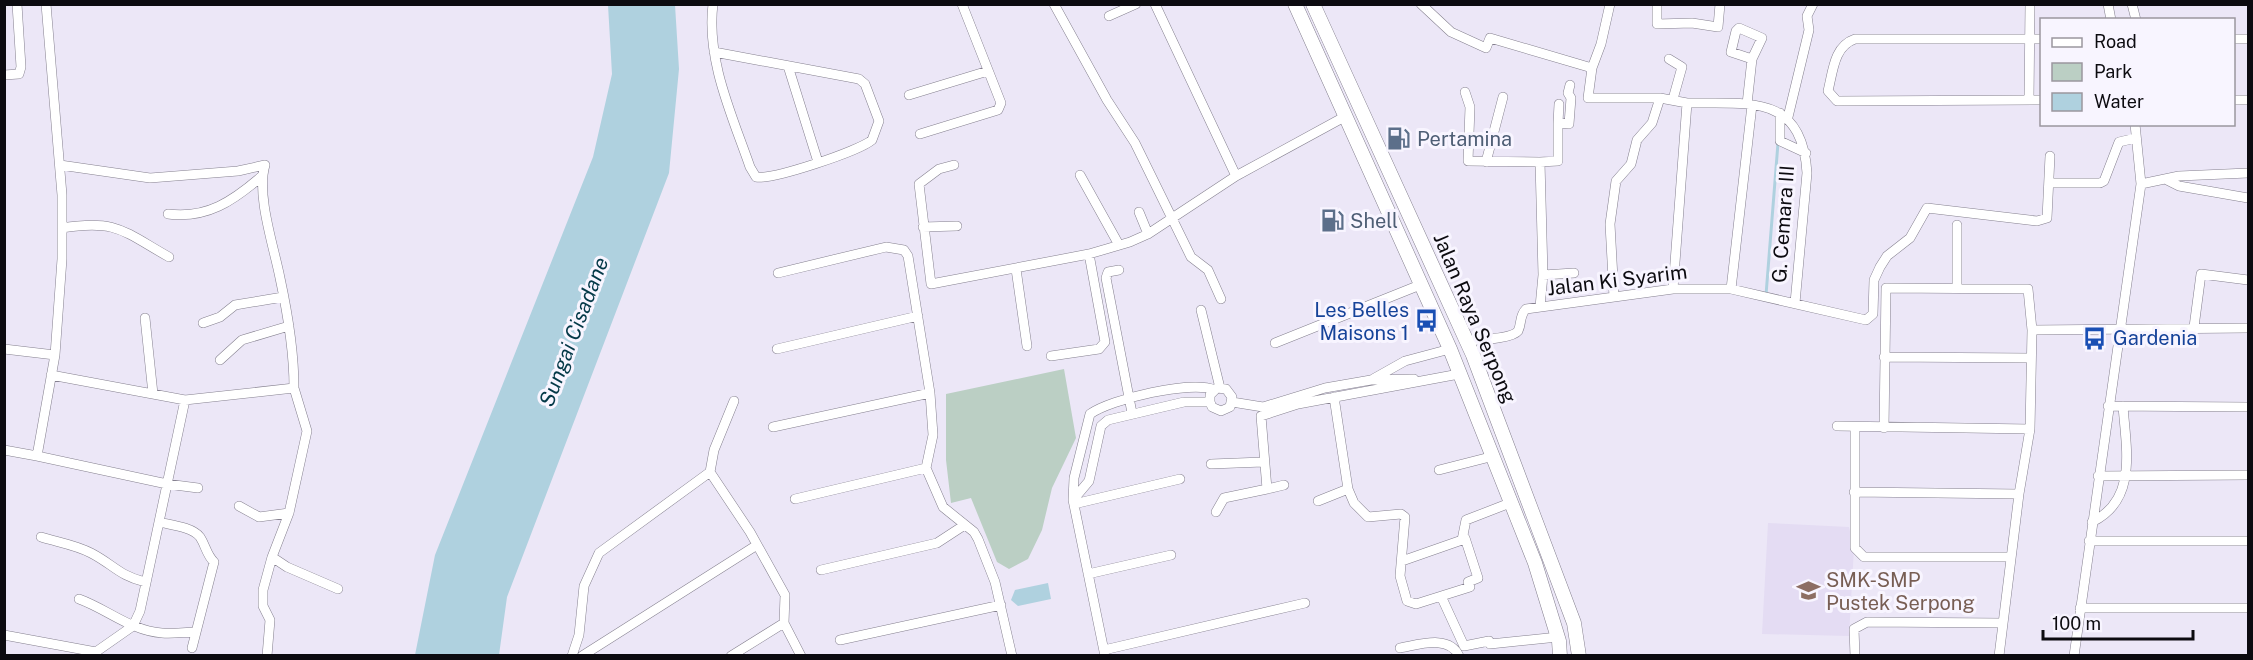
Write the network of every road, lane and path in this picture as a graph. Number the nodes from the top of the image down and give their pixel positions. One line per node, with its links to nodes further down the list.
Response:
1 (17, 4): 25 (street)
2 (46, 4): 48 (street)
3 (713, 4): 19 (street)
4 (962, 4): 24 (street)
5 (1054, 4): 60 (street)
6 (1136, 4): 16 (street)
7 (1155, 4): 53 (street)
8 (1295, 4): 38 (main road, Jalan Raya Serpong)
9 (1313, 4): 93 (main road, Jalan Raya Serpong)
10 (1422, 4): 23 (street)
11 (1610, 4): 23 (street)
12 (1657, 4): 13 (street)
13 (1720, 4)
14 (1813, 4): 37 (street)
15 (2030, 4): 17 (street)
16 (1110, 16)
17 (2030, 39): 18 (street); 32 (street); 32 (street)
18 (2040, 39)
19 (714, 52): 22 (street); 45 (street)
20 (1669, 59): 31 (street)
21 (1752, 59): 36 (street)
22 (788, 66): 45 (street); 45 (street)
23 (1592, 68): 30 (street)
24 (988, 71): 28 (street); 41 (street)
25 (4, 75)
26 (1570, 84): 39 (street)
27 (1465, 92): 46 (street)
28 (909, 95)
29 (1503, 97): 46 (street)
30 (1660, 98): 31 (street); 80 (street)
31 (1674, 99): 34 (street)
32 (2030, 100): 33 (street)
33 (2040, 100)
34 (1687, 103): 36 (street); 77 (street)
35 (1559, 104): 39 (street)
36 (1750, 104): 37 (street); 78 (street)
37 (1784, 115): 43 (street, G. Cemara III); 43 (street)
38 (1346, 116): 53 (street); 75 (main road, Jalan Raya Serpong)
39 (1558, 123): 47 (street)
40 (2135, 126): 42 (street)
41 (920, 134)
42 (2136, 138): 55 (street); 56 (street)
43 (1806, 153): 82 (street, G. Cemara III)
44 (2050, 156): 55 (street)
45 (818, 162)
46 (1486, 162): 47 (street)
47 (1540, 162): 73 (street)
48 (60, 165): 52 (street); 64 (street)
49 (954, 165): 63 (street)
50 (2248, 173): 54 (street)
51 (1080, 175): 66 (street)
52 (262, 176): 59 (street); 79 (street)
53 (1236, 176): 60 (street)
54 (2167, 180): 56 (street); 57 (street)
55 (2050, 183): 82 (street, Jalan Ki Syarim)
56 (2141, 184): 92 (street)
57 (2248, 198)
58 (1139, 212): 65 (street)
59 (168, 214)
60 (1173, 217): 65 (street); 81 (street)
61 (1957, 225): 76 (street)
62 (957, 226): 63 (street)
63 (923, 227): 69 (street)
64 (62, 228): 68 (street); 99 (street)
65 (1148, 234): 66 (street)
66 (1119, 245): 67 (street)
67 (1089, 254): 69 (street); 100 (street)
68 (169, 257)
69 (1016, 269): 95 (street)
70 (1119, 270): 112 (street)
71 (778, 273): 85 (street)
72 (1574, 273): 73 (street)
73 (1543, 275): 83 (street)
74 (2248, 280): 89 (street)
75 (1420, 285): 94 (street); 98 (main road, Jalan Raya Serpong)
76 (1957, 287): 91 (street); 101 (street)
77 (1673, 289): 78 (street, Jalan Ki Syarim); 80 (street, Jalan Ki Syarim)
78 (1731, 289): 82 (street, Jalan Ki Syarim)
79 (283, 297): 87 (street); 88 (street)
80 (1614, 297): 83 (street, Jalan Ki Syarim)
81 (1221, 299)
82 (1796, 303)
83 (1540, 308): 93 (street, Jalan Ki Syarim)
84 (1201, 310): 108 (street)
85 (918, 316): 97 (street); 109 (street)
86 (145, 318): 110 (street)
87 (203, 322)
88 (289, 326): 103 (street); 107 (street)
89 (2194, 327): 90 (street); 92 (street)
90 (2248, 328)
91 (2032, 330): 92 (street); 102 (street)
92 (2120, 330): 118 (street)
93 (1467, 341): 117 (main road, Jalan Raya Serpong)
94 (1275, 343)
95 (1027, 346)
96 (4, 348): 99 (street)
97 (777, 349)
98 (1450, 349): 104 (main road, Jalan Raya Serpong); 106 (street)
99 (55, 355): 105 (street)
100 (1051, 356)
101 (1884, 357): 102 (street); 126 (street)
102 (2031, 358): 127 (street)
103 (220, 360)
104 (1458, 370): 106 (street); 111 (street); 121 (main road, Jalan Raya Serpong)
105 (51, 375): 110 (street); 129 (street)
106 (1371, 380): 116 (street)
107 (294, 388): 113 (street); 153 (street)
108 (1217, 389): 112 (street); 115 (street); 116 (street)
109 (930, 393): 124 (street); 133 (street)
110 (153, 394): 113 (street)
111 (1334, 397): 131 (street); 144 (street)
112 (1128, 398): 122 (street); 149 (street)
113 (185, 400): 140 (street)
114 (734, 401): 135 (street)
115 (1210, 402): 116 (street); 122 (street)
116 (1232, 402)
117 (1491, 402): 121 (main road); 196 (main road, Jalan Raya Serpong)
118 (2108, 406): 119 (street); 136 (street)
119 (2124, 406): 120 (street); 137 (street)
120 (2248, 407)
121 (1472, 408): 130 (main road, Jalan Raya Serpong)
122 (1132, 413): 149 (street)
123 (1837, 426): 125 (street)
124 (772, 427)
125 (1855, 428): 126 (street); 145 (street)
126 (1884, 428): 127 (street)
127 (2030, 429): 146 (street)
128 (4, 450): 129 (street)
129 (37, 456): 140 (street)
130 (1490, 457): 134 (street); 150 (main road, Jalan Raya Serpong)
131 (1263, 462): 132 (street); 143 (street)
132 (1211, 464)
133 (926, 468): 147 (street); 156 (street)
134 (1439, 470)
135 (710, 472): 161 (street); 189 (street)
136 (2098, 476): 137 (street); 155 (street)
137 (2127, 476): 138 (street); 155 (street)
138 (2248, 476)
139 (1180, 479): 149 (street)
140 (167, 484): 142 (street); 154 (street)
141 (1284, 485): 143 (street)
142 (198, 488)
143 (1267, 489): 152 (street)
144 (1348, 489): 148 (street); 165 (street)
145 (1854, 492): 146 (street); 164 (street)
146 (2019, 494): 164 (street)
147 (795, 499)
148 (1318, 501)
149 (1074, 502): 167 (street)
150 (1510, 503): 158 (street); 181 (main road, Jalan Raya Serpong)
151 (239, 506): 153 (street)
152 (1216, 512)
153 (289, 513): 163 (street)
154 (159, 522): 168 (street); 179 (street)
155 (2092, 522): 159 (street)
156 (963, 526): 166 (street); 173 (street)
157 (41, 537): 168 (street)
158 (1465, 537): 165 (street); 170 (street)
159 (2089, 541): 160 (street); 174 (street)
160 (2248, 541)
161 (758, 545): 176 (street); 190 (street)
162 (1172, 555): 167 (street)
163 (272, 556): 169 (street); 188 (street)
164 (2011, 557): 177 (street)
165 (1402, 561): 170 (street)
166 (821, 570)
167 (1088, 574): 185 (street)
168 (145, 582): 178 (street)
169 (338, 589)
170 (1441, 596): 181 (street)
171 (79, 599): 178 (street)
172 (1305, 603): 185 (street)
173 (1001, 605): 182 (street); 193 (street)
174 (2080, 608): 175 (street); 187 (street)
175 (2248, 608)
176 (784, 623): 191 (street); 192 (street)
177 (2003, 623): 197 (street); 198 (street)
178 (132, 626): 179 (street); 186 (street)
179 (196, 632): 183 (street)
180 (4, 635): 186 (street)
181 (1558, 637): 195 (main road, Jalan Raya Serpong)
182 (840, 640)
183 (192, 648)
184 (1400, 648): 194 (street)
185 (1105, 653)
186 (93, 654)
187 (2075, 655)
188 (267, 656)
189 (572, 656)
190 (582, 656)
191 (731, 656)
192 (801, 656)
193 (1012, 656)
194 (1459, 656)
195 (1560, 656)
196 (1579, 656)
197 (1855, 656)
198 (1999, 656)

